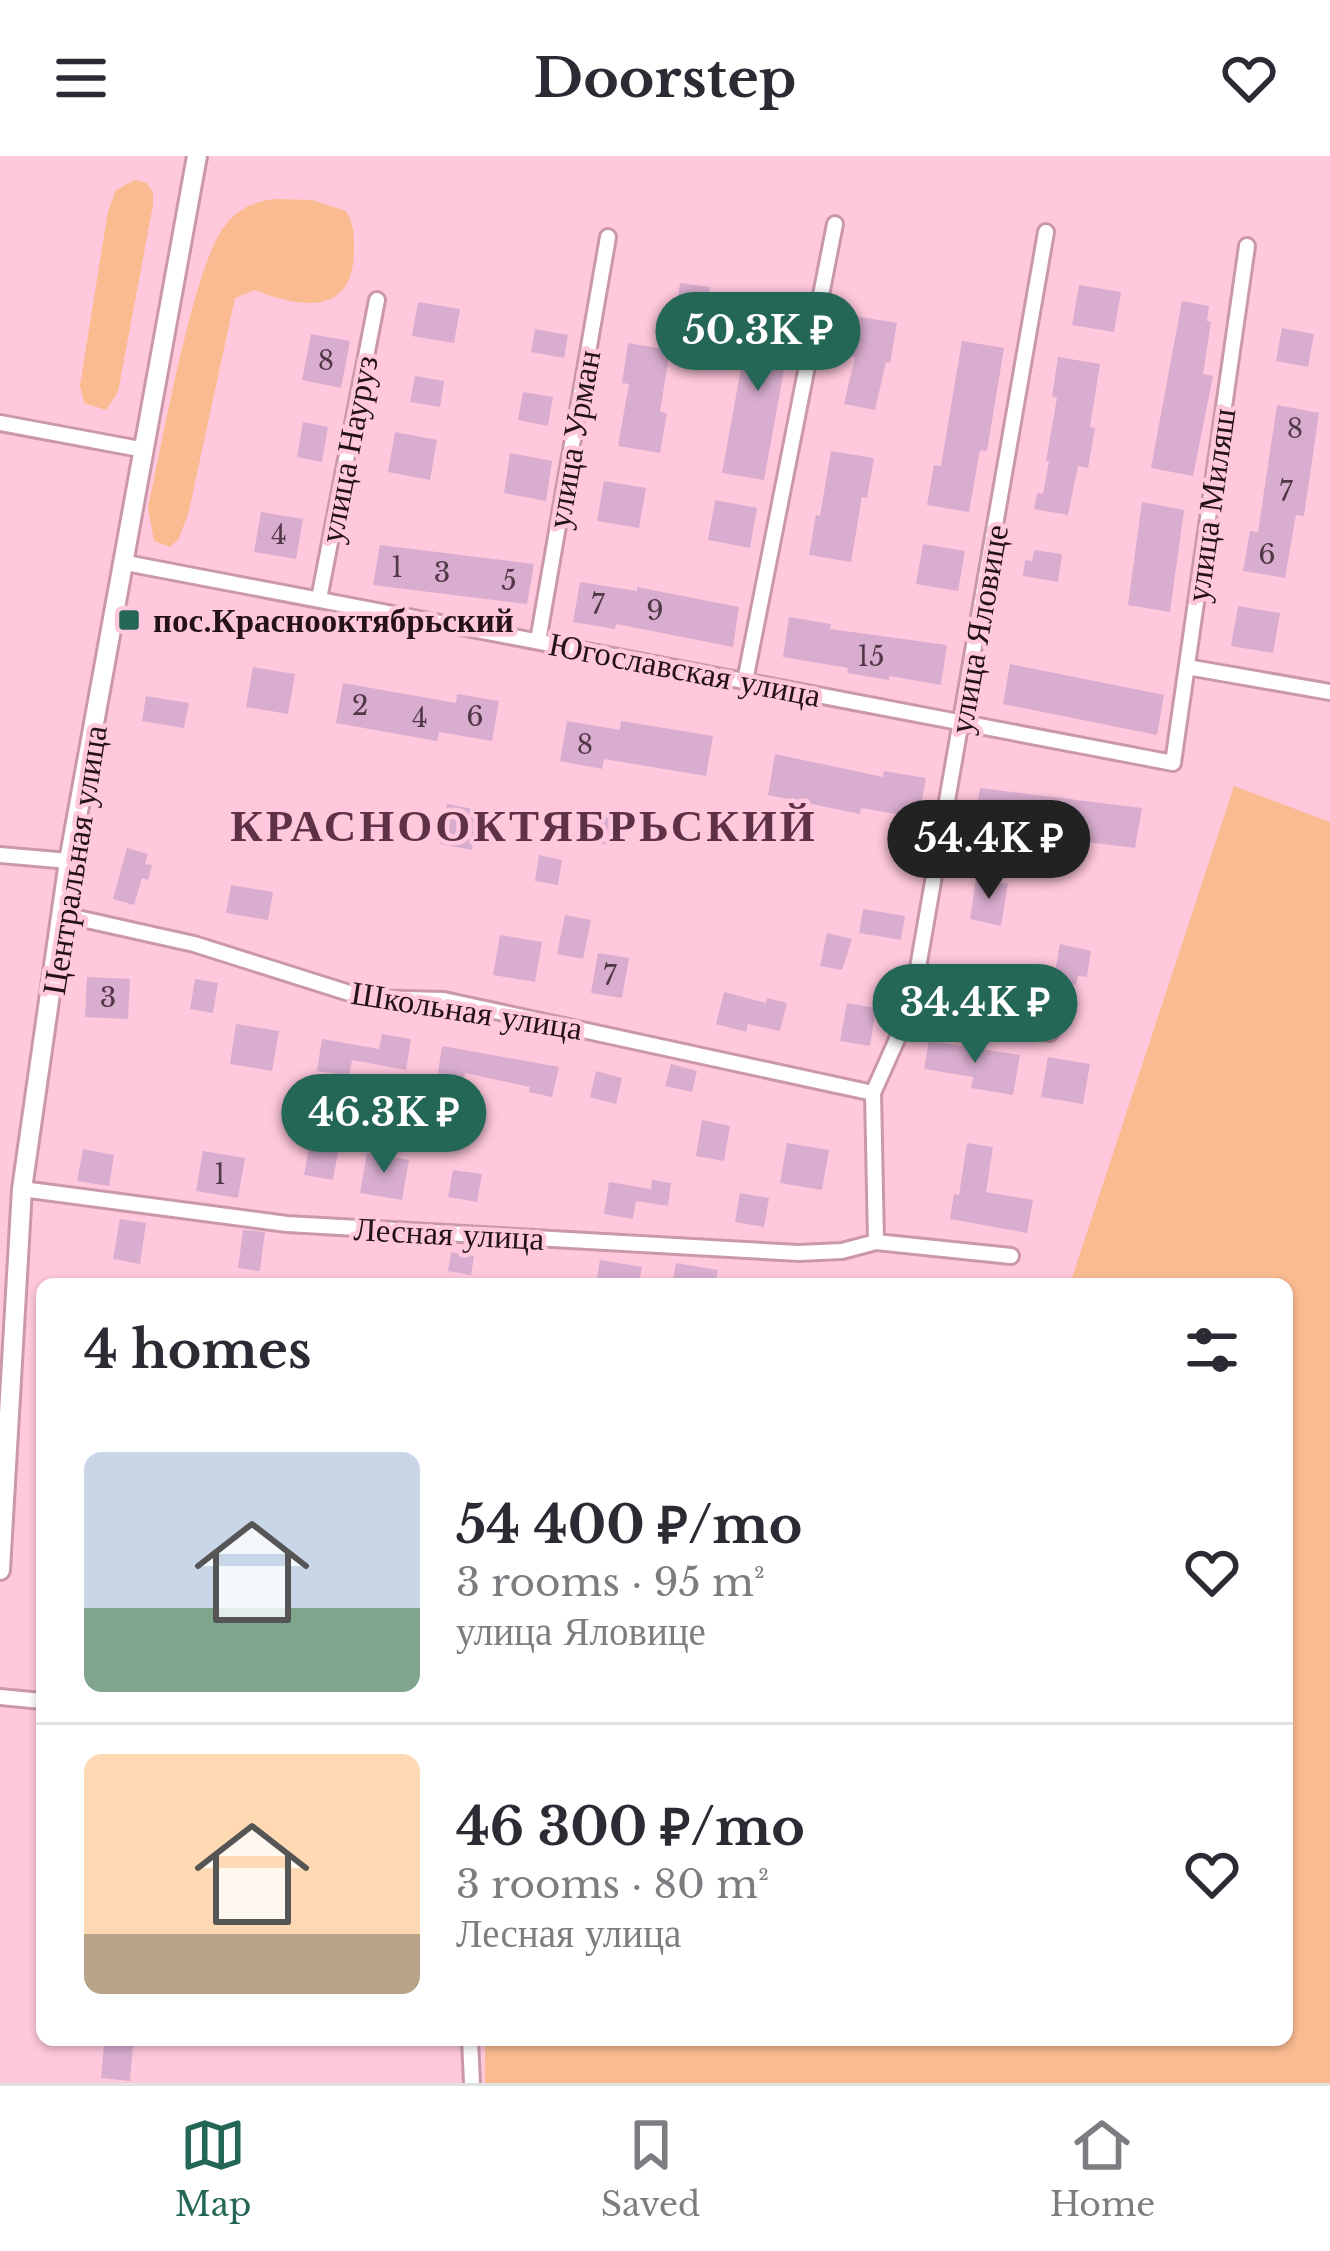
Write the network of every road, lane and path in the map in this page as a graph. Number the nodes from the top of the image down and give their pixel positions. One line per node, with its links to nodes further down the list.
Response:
1 (197, 156): 8 (street, Центральная улица)
2 (835, 224): 13 (street)
3 (1046, 232): 15 (street, улица Яловице)
4 (608, 238): 11 (street, улица Урман)
5 (1247, 246): 12 (street, улица Миляш)
6 (377, 300): 10 (street, улица Науруз)
7 (0, 424): 8 (street)
8 (146, 450): 9 (street, Центральная улица)
9 (126, 563): 10 (street, Югославская улица); 18 (street, Центральная улица)
10 (319, 599): 11 (street, Югославская улица)
11 (538, 641): 13 (street, Югославская улица)
12 (1187, 668): 14 (street); 16 (street, улица Миляш)
13 (746, 681): 15 (street, Югославская улица)
14 (1330, 692)
15 (962, 722): 16 (street, Югославская улица); 20 (street, улица Яловице)
16 (1174, 763)
17 (0, 855): 18 (street)
18 (69, 862): 19 (street, Центральная улица)
19 (64, 915): 22 (street, Школьная улица); 23 (street, Центральная улица)
20 (911, 1008): 21 (street); 22 (street, улица Яловице)
21 (1050, 1033)
22 (873, 1093): 24 (street, улица Яловице)
23 (22, 1189): 24 (street, Лесная улица); 26 (street, Центральная улица)
24 (876, 1242): 25 (street)
25 (1011, 1256)
26 (0, 1570)
27 (0, 1697): 28 (street)
28 (36, 1700)
29 (470, 2046): 30 (street)
30 (472, 2083)

